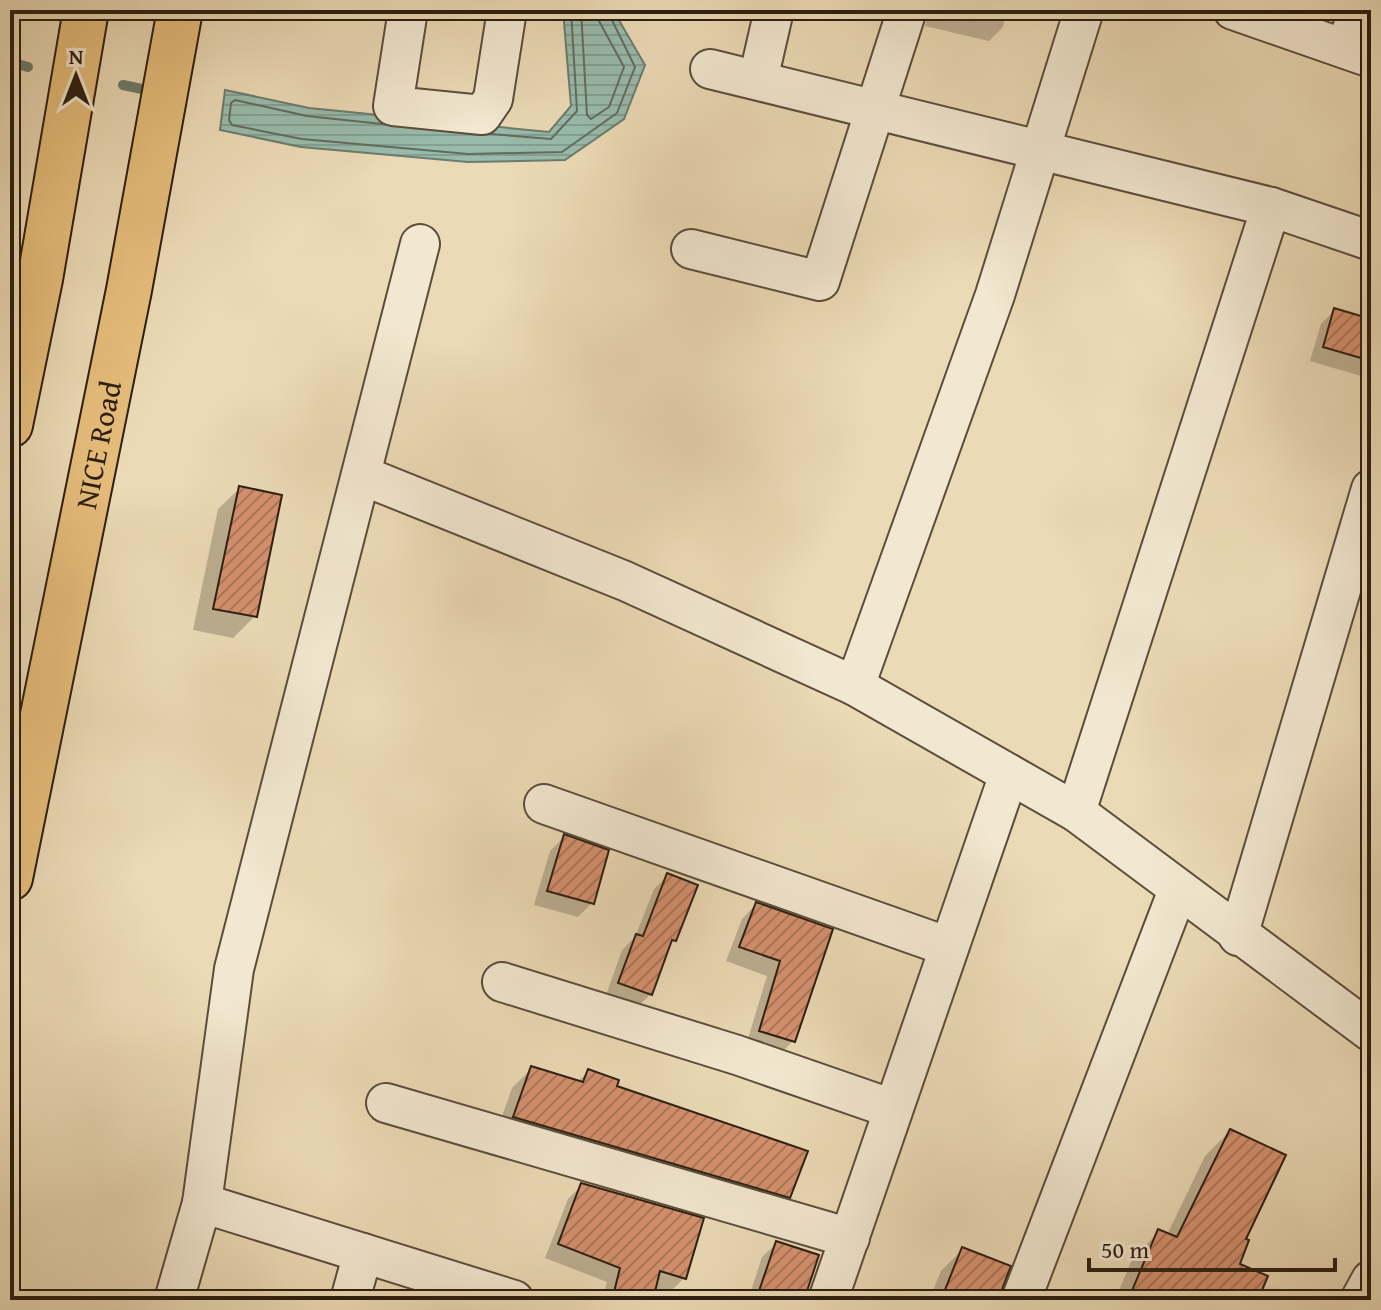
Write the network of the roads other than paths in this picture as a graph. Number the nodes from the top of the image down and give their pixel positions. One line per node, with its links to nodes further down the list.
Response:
1 (86, 10): 19 (highway)
2 (180, 10): 26 (highway, NICE Road)
3 (408, 10): 4 (street)
4 (507, 10)
5 (774, 10): 12 (street)
6 (907, 10): 13 (street)
7 (1084, 10): 14 (street)
8 (1233, 10): 10 (street)
9 (1358, 10): 10 (street)
10 (1358, 53)
11 (710, 69): 12 (street)
12 (758, 80): 13 (street)
13 (875, 109): 14 (street); 18 (street)
14 (1041, 150): 15 (street); 22 (street)
15 (1271, 207): 16 (street); 25 (street)
16 (1371, 241)
17 (420, 244): 20 (street)
18 (691, 249)
19 (10, 425)
20 (361, 475): 22 (street); 34 (street)
21 (1371, 489): 28 (street)
22 (855, 686): 23 (street)
23 (1009, 774): 25 (street); 29 (street)
24 (544, 804): 29 (street)
25 (1076, 812): 27 (street)
26 (10, 878)
27 (1178, 890): 28 (street); 42 (street)
28 (1238, 936): 31 (street)
29 (949, 947): 33 (street)
30 (502, 982): 33 (street)
31 (1371, 1032)
32 (386, 1103): 35 (street)
33 (893, 1109): 35 (street)
34 (202, 1203): 36 (street); 38 (street)
35 (850, 1238): 41 (street)
36 (363, 1253): 39 (street); 40 (street)
37 (1371, 1280): 43 (street)
38 (174, 1300)
39 (350, 1300)
40 (514, 1300)
41 (828, 1300)
42 (1021, 1300)
43 (1360, 1300)

